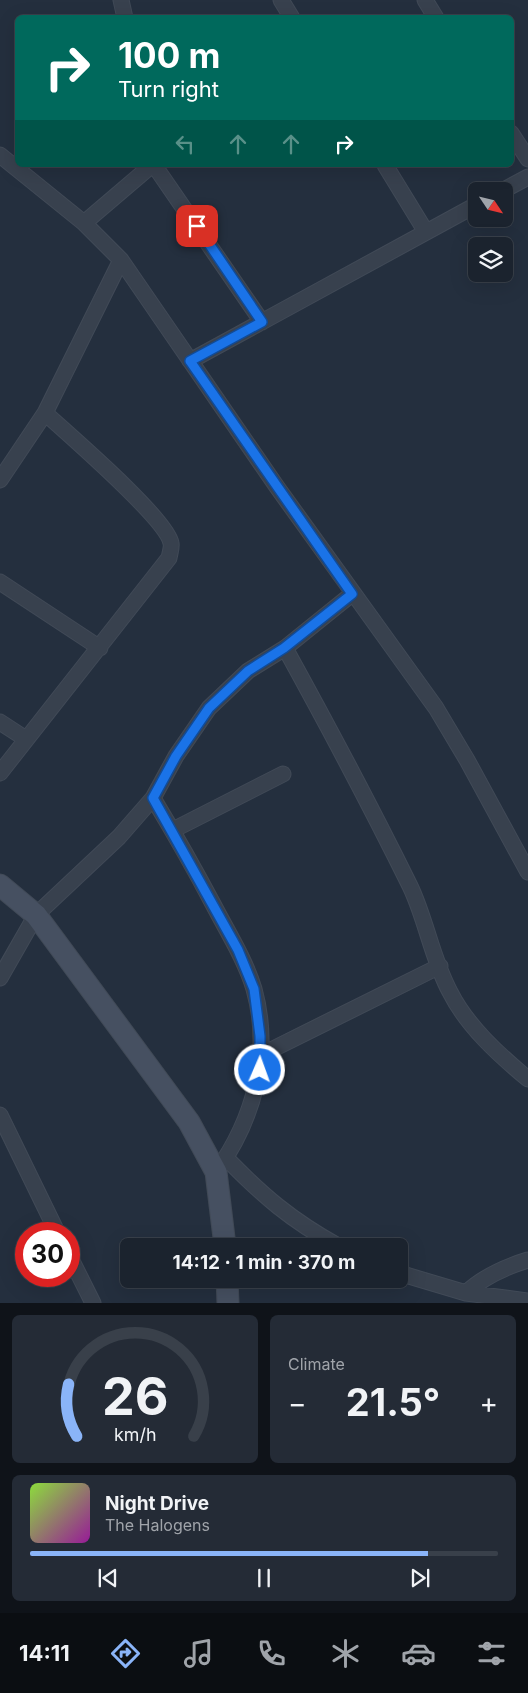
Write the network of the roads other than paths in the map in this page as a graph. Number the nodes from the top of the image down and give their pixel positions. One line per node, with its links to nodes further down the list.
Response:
1 (120, 0): 4 (street)
2 (282, 0): 5 (street)
3 (425, 0): 6 (street)
4 (124, 15)
5 (290, 15)
6 (434, 15)
7 (514, 138): 9 (street)
8 (0, 155): 16 (street)
9 (528, 159)
10 (151, 167): 16 (street)
11 (154, 167): 19 (street)
12 (386, 167): 17 (street)
13 (528, 177): 14 (street)
14 (513, 185)
15 (468, 209): 17 (street)
16 (84, 223): 18 (street)
17 (426, 232): 19 (street)
18 (121, 260): 20 (street); 21 (street)
19 (262, 322): 20 (street)
20 (190, 361): 24 (street)
21 (44, 413): 22 (street); 25 (street)
22 (0, 480)
23 (0, 582): 25 (street)
24 (352, 594): 26 (street); 33 (street)
25 (100, 648): 28 (street)
26 (284, 648): 31 (street); 36 (street)
27 (0, 722): 28 (street)
28 (26, 739): 29 (street)
29 (0, 773)
30 (283, 774): 32 (street)
31 (153, 798): 32 (street); 35 (street)
32 (172, 830): 38 (street)
33 (528, 872)
34 (0, 885): 35 (street)
35 (36, 915): 37 (street); 41 (street)
36 (440, 966): 38 (street); 39 (street)
37 (0, 978)
38 (261, 1055): 41 (street)
39 (528, 1079)
40 (1, 1120): 42 (street)
41 (221, 1165): 43 (street); 44 (street)
42 (52, 1222)
43 (224, 1238)
44 (323, 1238)
45 (528, 1260): 49 (street)
46 (408, 1276): 49 (street)
47 (80, 1277): 51 (street)
48 (227, 1288): 52 (street)
49 (466, 1293): 50 (street)
50 (528, 1301)
51 (93, 1303)
52 (228, 1303)

